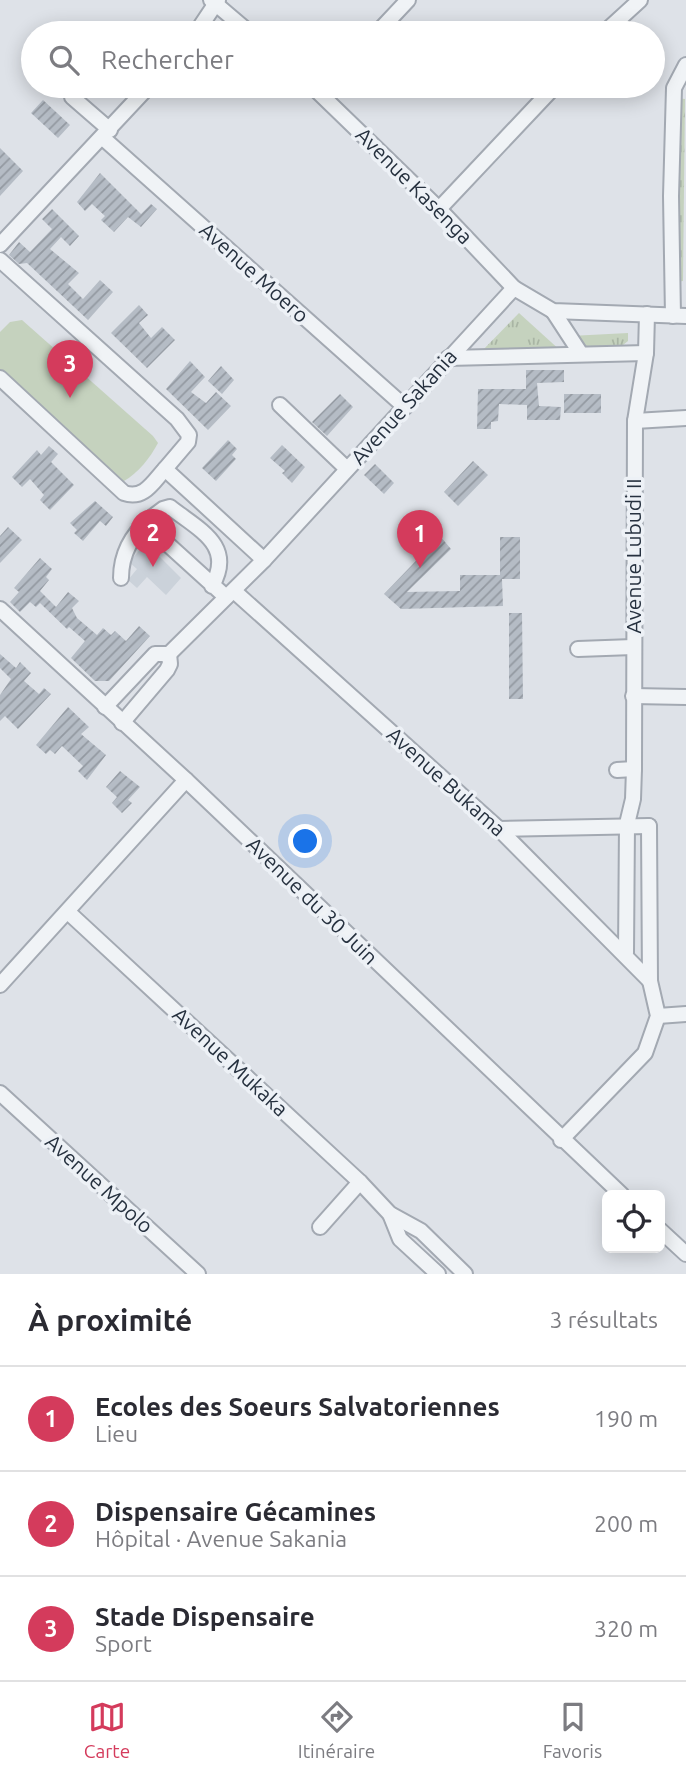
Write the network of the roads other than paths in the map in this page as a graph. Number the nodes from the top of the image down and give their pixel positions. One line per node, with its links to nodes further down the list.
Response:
1 (408, 0): 6 (street)
2 (640, 0): 7 (street)
3 (214, 1): 4 (street); 5 (street)
4 (203, 21)
5 (236, 21)
6 (388, 21)
7 (617, 21)
8 (686, 65): 20 (street)
9 (73, 98): 13 (street, Avenue Moero)
10 (138, 98): 13 (street)
11 (331, 98): 14 (street, Avenue Kasenga)
12 (544, 98): 14 (street)
13 (106, 134): 15 (street); 26 (street, Avenue Moero)
14 (439, 209): 17 (street, Avenue Kasenga)
15 (0, 245)
16 (0, 260): 29 (street)
17 (514, 288): 18 (street); 23 (street, Avenue Sakania)
18 (553, 311): 19 (street); 22 (street)
19 (647, 314): 20 (street); 21 (street, Avenue Lubudi II)
20 (680, 316)
21 (646, 353): 22 (street); 28 (street, Avenue Lubudi II)
22 (581, 354): 23 (street)
23 (448, 358): 26 (street, Avenue Sakania)
24 (0, 378): 29 (street)
25 (280, 405): 30 (street)
26 (405, 407): 30 (street, Avenue Sakania)
27 (686, 418): 28 (street)
28 (635, 421): 37 (street, Avenue Lubudi II)
29 (165, 469): 32 (street)
30 (347, 470): 32 (street, Avenue Sakania)
31 (151, 518): 33 (street); 34 (street, Avenue Bukama); 34 (street)
32 (264, 560): 35 (street, Avenue Sakania)
33 (121, 578)
34 (212, 586): 35 (street, Avenue Bukama)
35 (230, 594): 39 (street, Avenue Sakania); 50 (street, Avenue Bukama)
36 (0, 609): 42 (street, Avenue du 30 Juin)
37 (634, 647): 38 (street); 40 (street, Avenue Lubudi II)
38 (579, 649)
39 (169, 653): 42 (street); 43 (street)
40 (633, 696): 41 (street); 44 (street, Avenue Lubudi II)
41 (686, 696)
42 (105, 707): 43 (street, Avenue du 30 Juin)
43 (122, 723): 46 (street, Avenue du 30 Juin)
44 (634, 769): 45 (street); 47 (street, Avenue Lubudi II)
45 (617, 770)
46 (186, 780): 51 (street); 58 (street, Avenue du 30 Juin)
47 (633, 799): 48 (street, Avenue Lubudi II); 49 (street)
48 (627, 824): 49 (street); 50 (street); 52 (street, Avenue Lubudi II)
49 (649, 825): 53 (street)
50 (499, 829): 52 (street, Avenue Bukama)
51 (68, 912): 54 (street); 59 (street, Avenue Mukaka)
52 (626, 953): 53 (street, Avenue Bukama)
53 (650, 981): 56 (street)
54 (0, 985)
55 (686, 1014): 56 (street)
56 (658, 1016): 58 (street)
57 (0, 1093): 65 (street, Avenue Mpolo)
58 (561, 1140): 60 (street, Avenue du 30 Juin)
59 (360, 1182): 61 (street, Avenue Mukaka); 62 (street)
60 (616, 1190)
61 (390, 1214): 66 (street, Avenue Mukaka); 67 (street, Avenue Mukaka)
62 (320, 1227)
63 (665, 1235): 64 (street)
64 (686, 1254)
65 (198, 1274)
66 (438, 1274)
67 (465, 1274)

